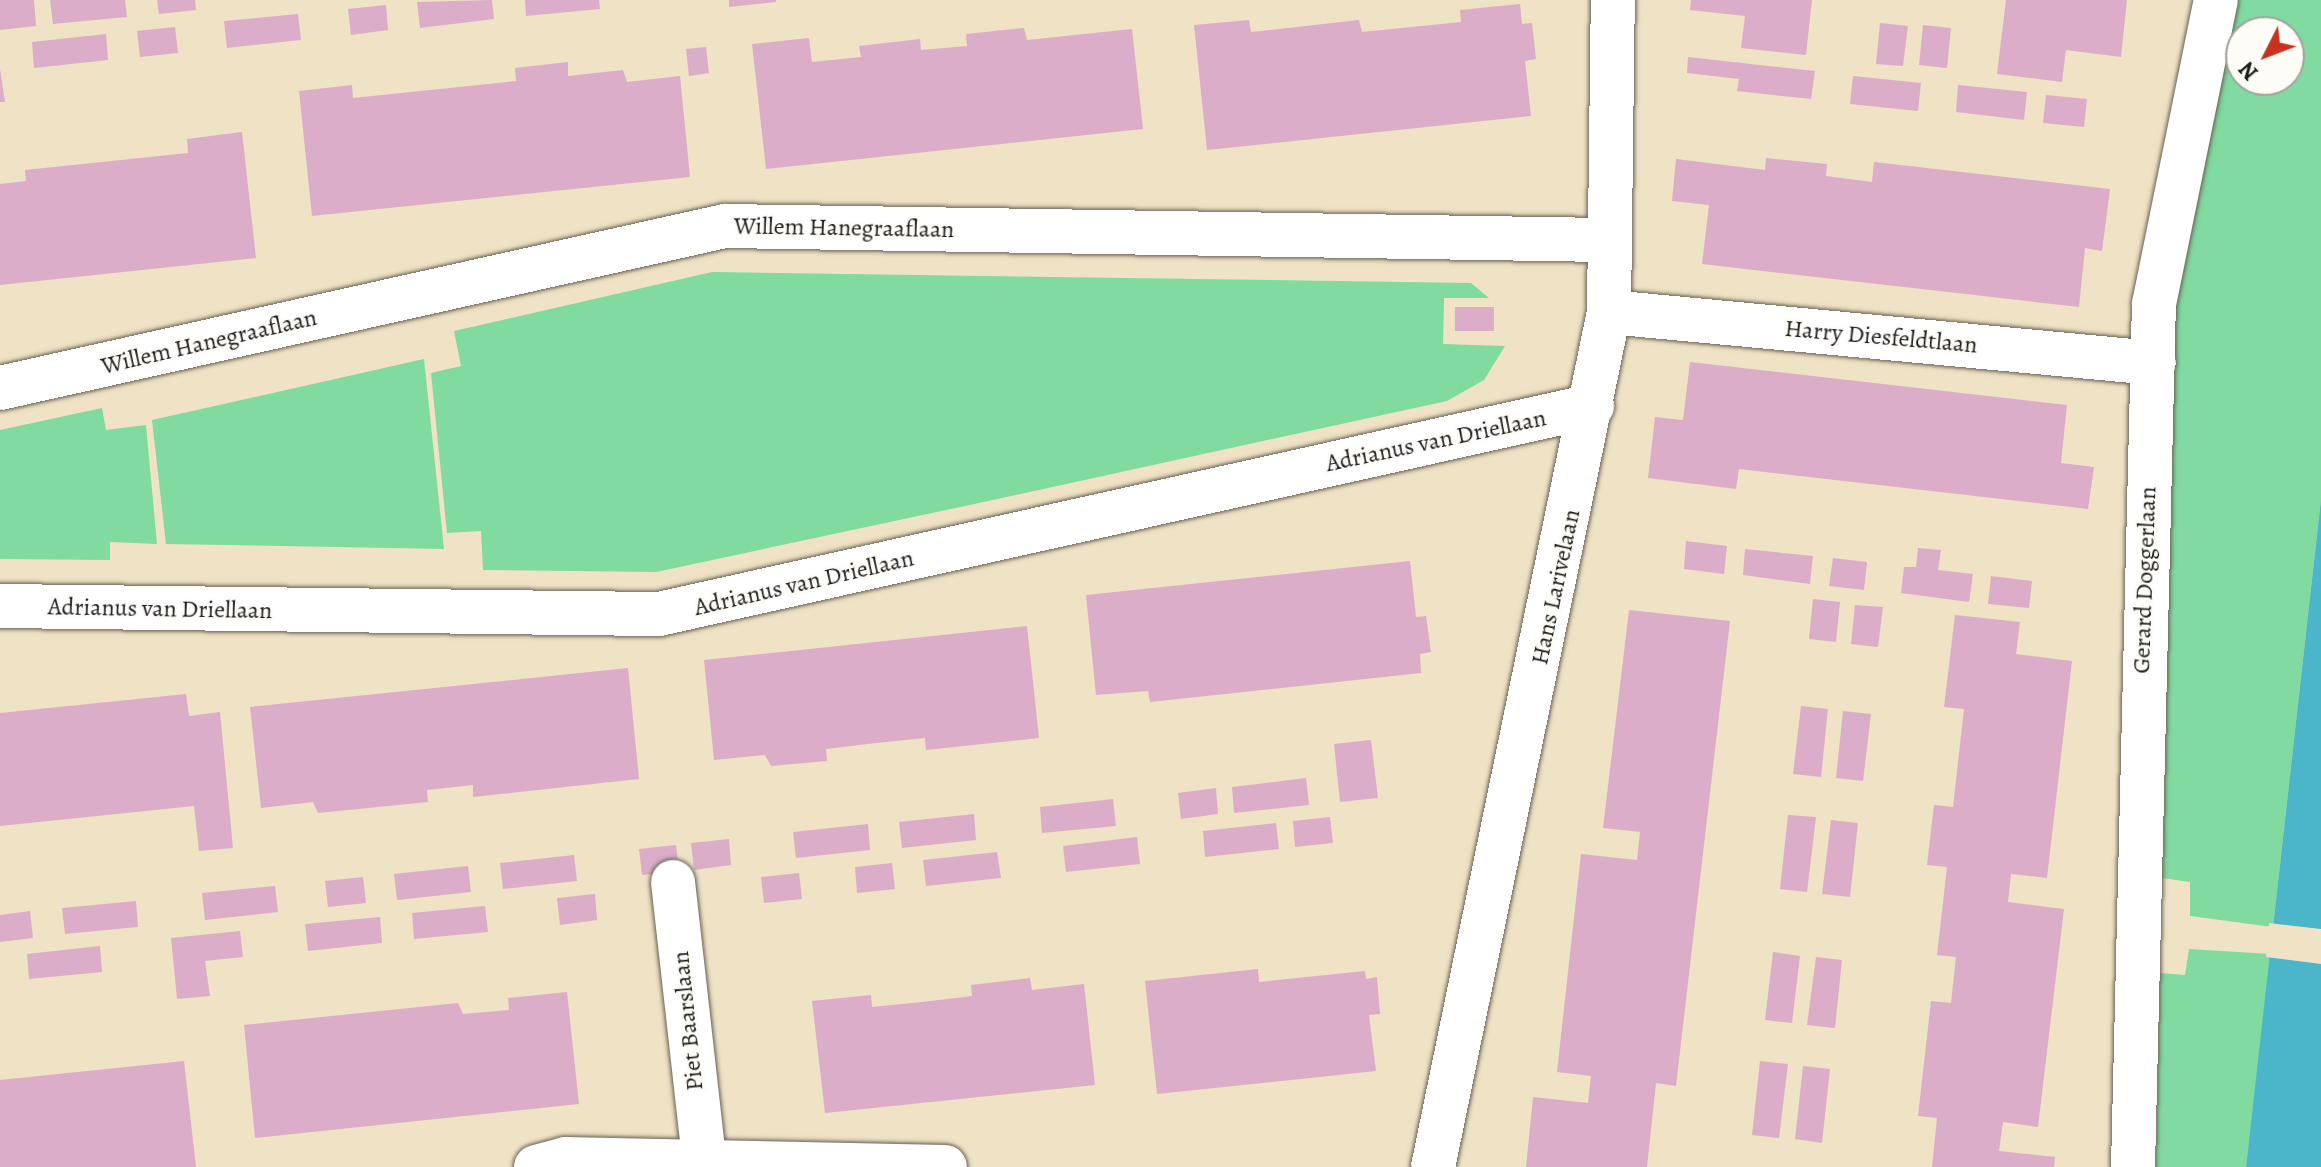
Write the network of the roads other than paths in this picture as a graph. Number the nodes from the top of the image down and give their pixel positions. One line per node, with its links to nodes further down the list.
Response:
1 (1613, 0): 3 (street, Hans Larivelaan)
2 (2216, 0): 5 (street, Gerard Doggerlaan)
3 (1609, 240): 4 (street, Hans Larivelaan); 6 (street, Willem Hanegraaflaan)
4 (1609, 312): 5 (street, Harry Diesfeldtlaan); 7 (street, Hans Larivelaan)
5 (2154, 363): 14 (street, Gerard Doggerlaan)
6 (0, 388)
7 (1592, 406): 8 (street, Adrianus van Driellaan); 13 (street, Hans Larivelaan)
8 (0, 606)
9 (673, 882): 10 (street, Piet Baarslaan)
10 (704, 1160): 11 (street); 12 (street)
11 (536, 1167)
12 (945, 1167)
13 (1433, 1167)
14 (2133, 1167)

